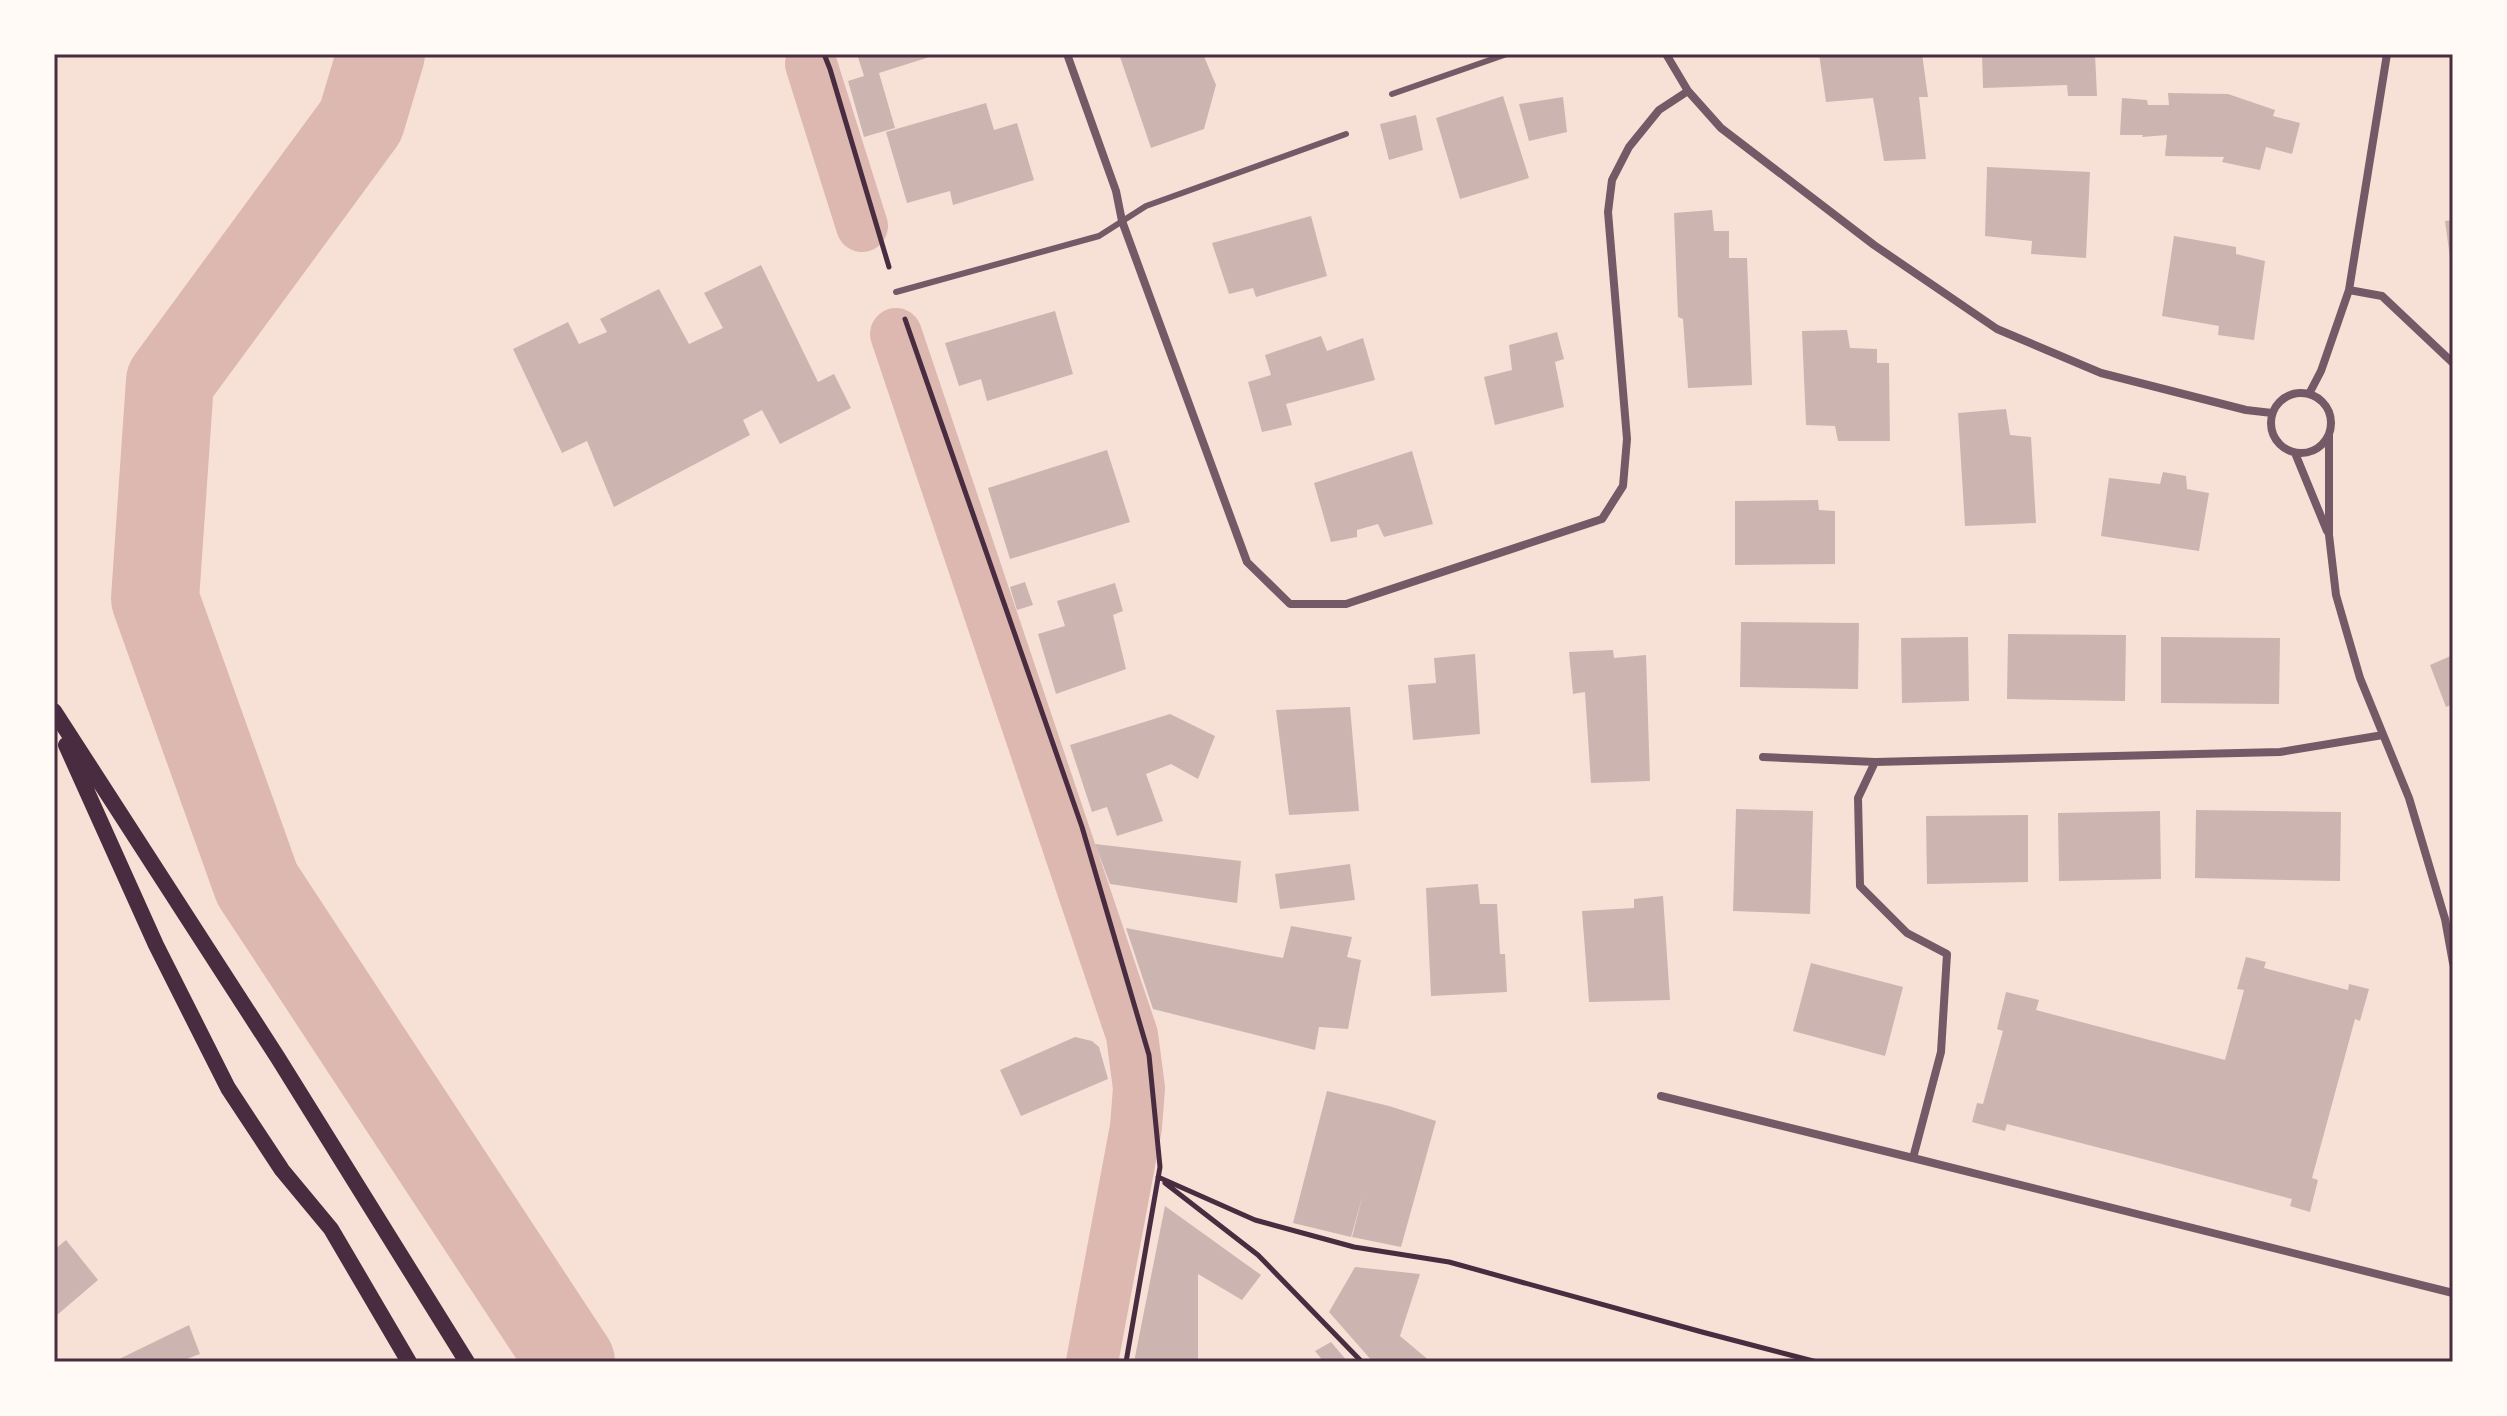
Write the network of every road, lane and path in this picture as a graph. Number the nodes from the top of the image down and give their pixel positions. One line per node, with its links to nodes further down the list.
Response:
1 (824, 54): 11 (path)
2 (1067, 54): 9 (street)
3 (1507, 54): 7 (lane)
4 (1666, 54): 6 (street)
5 (2387, 54): 10 (street)
6 (1688, 91): 9 (street); 14 (street)
7 (1392, 94)
8 (1346, 134): 9 (lane)
9 (1122, 221): 11 (lane)
10 (2349, 290): 12 (street); 13 (street)
11 (896, 292): 26 (path)
12 (2453, 363)
13 (2309, 394): 14 (street); 15 (street)
14 (2272, 413): 16 (street)
15 (2329, 435): 16 (street); 17 (street)
16 (2295, 453): 17 (street)
17 (2329, 535): 20 (street)
18 (54, 711): 29 (main road)
19 (54, 718): 28 (main road)
20 (2383, 735): 22 (street); 23 (street)
21 (1763, 757): 22 (street)
22 (1875, 762): 25 (street)
23 (2453, 963)
24 (1661, 1096): 25 (street)
25 (1913, 1158): 27 (street)
26 (1158, 1177): 30 (path); 31 (path); 32 (path)
27 (2453, 1293)
28 (409, 1362)
29 (467, 1362)
30 (1126, 1362)
31 (1362, 1362)
32 (1817, 1362)

